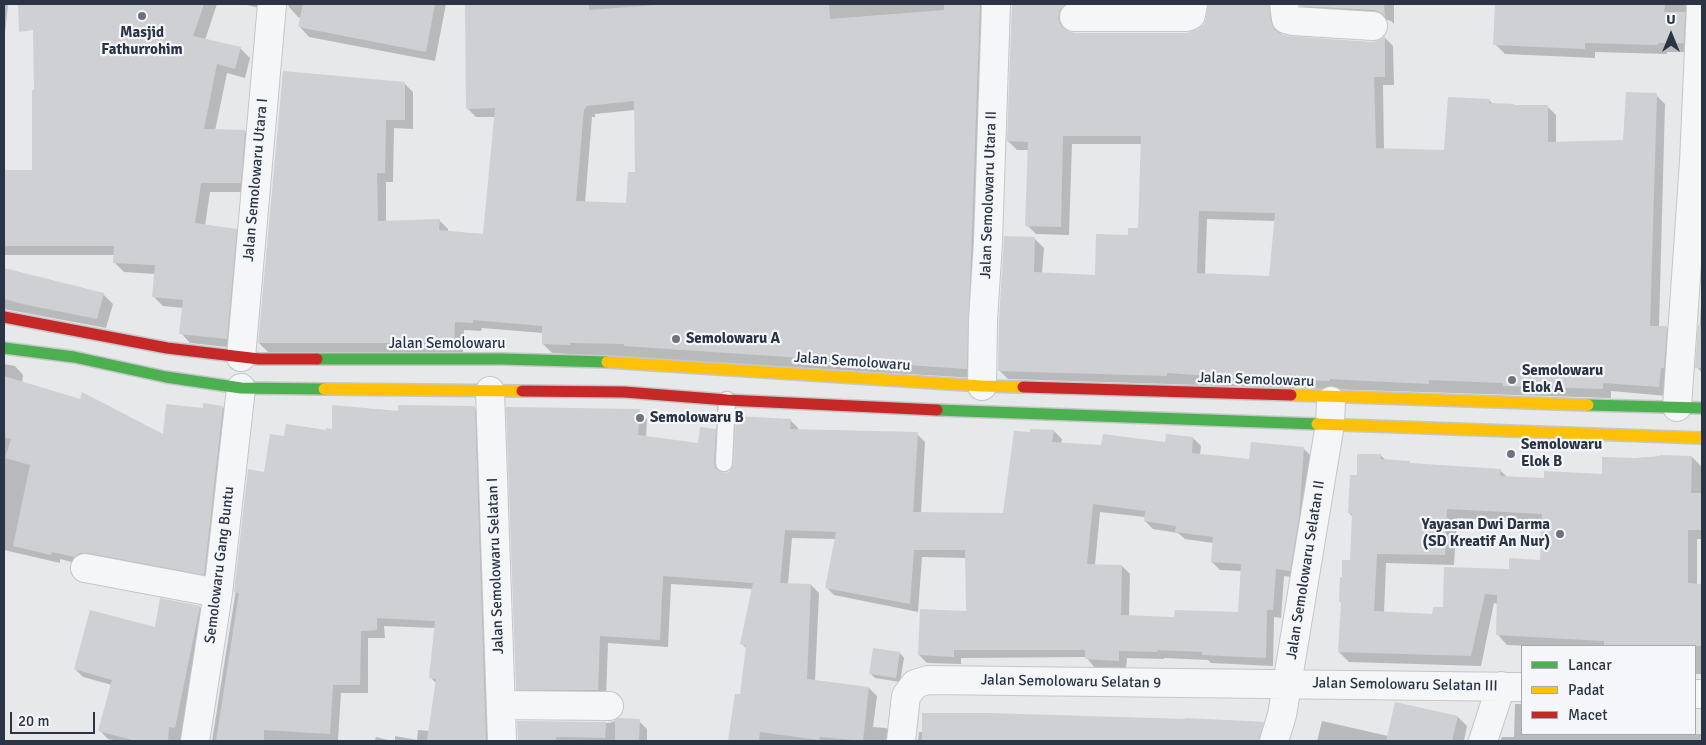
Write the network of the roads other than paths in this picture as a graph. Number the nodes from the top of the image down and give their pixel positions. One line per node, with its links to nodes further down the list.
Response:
1 (272, 4): 11 (street, Jalan Semolowaru Utara I)
2 (996, 4): 13 (street, Jalan Semolowaru Utara II)
3 (1194, 4): 6 (street)
4 (1284, 4): 7 (street)
5 (1701, 4): 8 (street)
6 (1074, 16)
7 (1373, 26)
8 (1698, 162): 18 (street)
9 (4, 316): 11 (main road, Jalan Semolowaru)
10 (4, 348): 14 (main road, Jalan Semolowaru)
11 (240, 357): 12 (main road, Jalan Semolowaru)
12 (627, 362): 13 (main road, Jalan Semolowaru); 16 (main road)
13 (982, 386): 19 (main road, Jalan Semolowaru)
14 (241, 388): 15 (main road, Jalan Semolowaru); 23 (street, Semolowaru Gang Buntu)
15 (490, 390): 16 (main road, Jalan Semolowaru); 26 (street, Jalan Semolowaru Selatan I)
16 (624, 392): 17 (main road, Jalan Semolowaru)
17 (727, 400): 19 (main road, Jalan Semolowaru); 21 (lane)
18 (1690, 408): 19 (main road, Jalan Semolowaru)
19 (1331, 411): 20 (main road, Jalan Semolowaru); 24 (street, Jalan Semolowaru Selatan II)
20 (1702, 438)
21 (724, 463)
22 (85, 568): 23 (street)
23 (218, 593): 28 (street, Semolowaru Gang Buntu)
24 (1287, 684): 25 (street, Jalan Semolowaru Selatan III); 30 (street, Jalan Semolowaru Selatan 9); 31 (street, Jalan Semolowaru Selatan II)
25 (1512, 686): 32 (street)
26 (501, 705): 27 (street); 29 (street, Jalan Semolowaru Selatan I)
27 (609, 706)
28 (195, 741)
29 (502, 741)
30 (901, 741)
31 (1274, 741)
32 (1483, 741)

